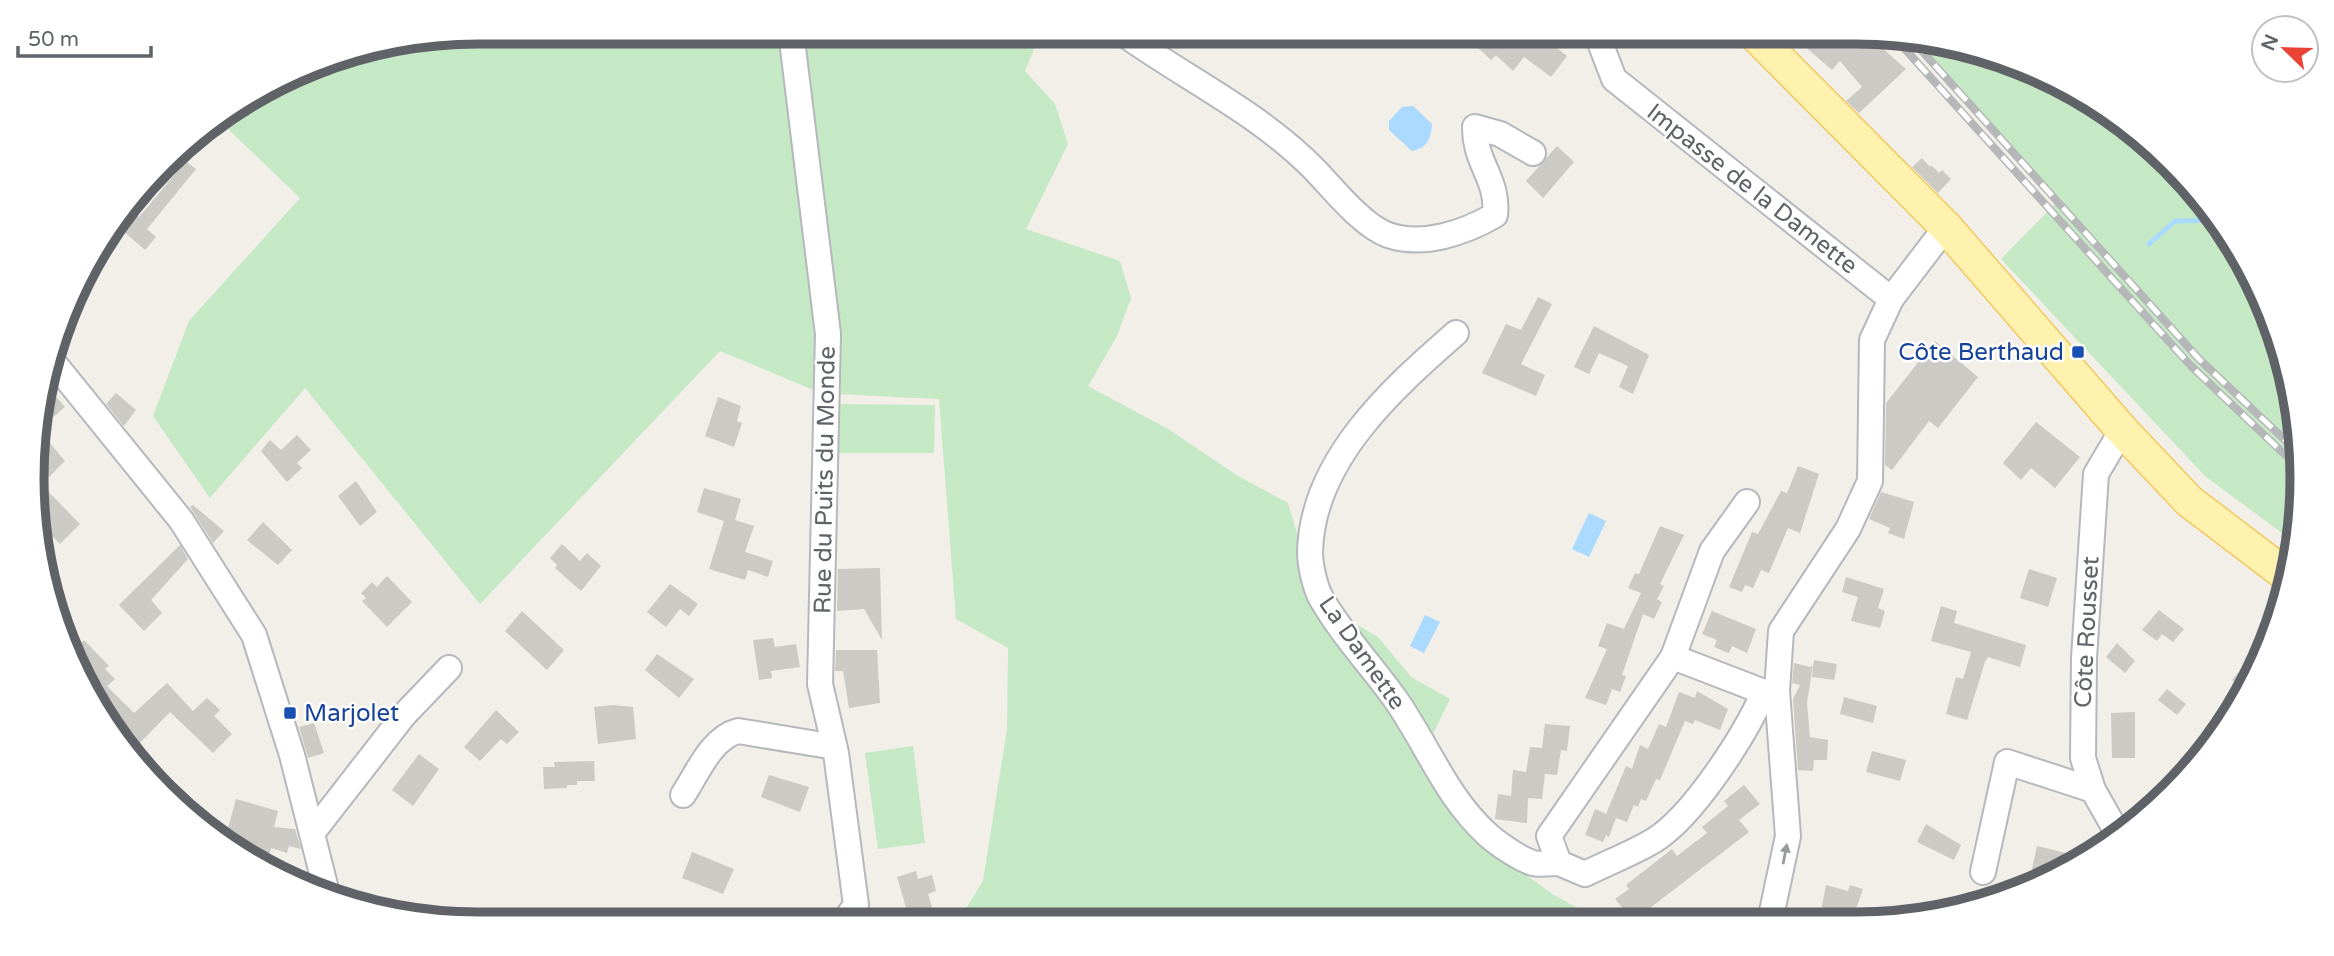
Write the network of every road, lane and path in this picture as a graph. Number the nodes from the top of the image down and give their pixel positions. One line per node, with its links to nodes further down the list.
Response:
1 (792, 44): 16 (street, Rue du Puits du Monde)
2 (1139, 44): 5 (street)
3 (1600, 44): 7 (street, Impasse de la Damette)
4 (1764, 44): 6 (main road)
5 (1533, 153)
6 (1946, 227): 7 (street); 10 (main road)
7 (1891, 299): 15 (street)
8 (1455, 333): 21 (street, La Damette)
9 (56, 377): 20 (street)
10 (2122, 430): 12 (main road); 17 (street, Côte Rousset)
11 (1746, 502): 13 (street)
12 (2280, 570)
13 (1673, 657): 15 (street); 21 (street)
14 (449, 668): 20 (street)
15 (1771, 692): 21 (street, La Damette); 25 (street, one-way to 15)
16 (833, 742): 18 (street); 24 (street, Rue du Puits du Monde)
17 (2093, 790): 19 (street, Côte Rousset); 22 (street)
18 (683, 795)
19 (2114, 827)
20 (313, 832): 23 (street)
21 (1559, 863)
22 (1983, 872)
23 (325, 884)
24 (851, 912)
25 (1772, 912)

